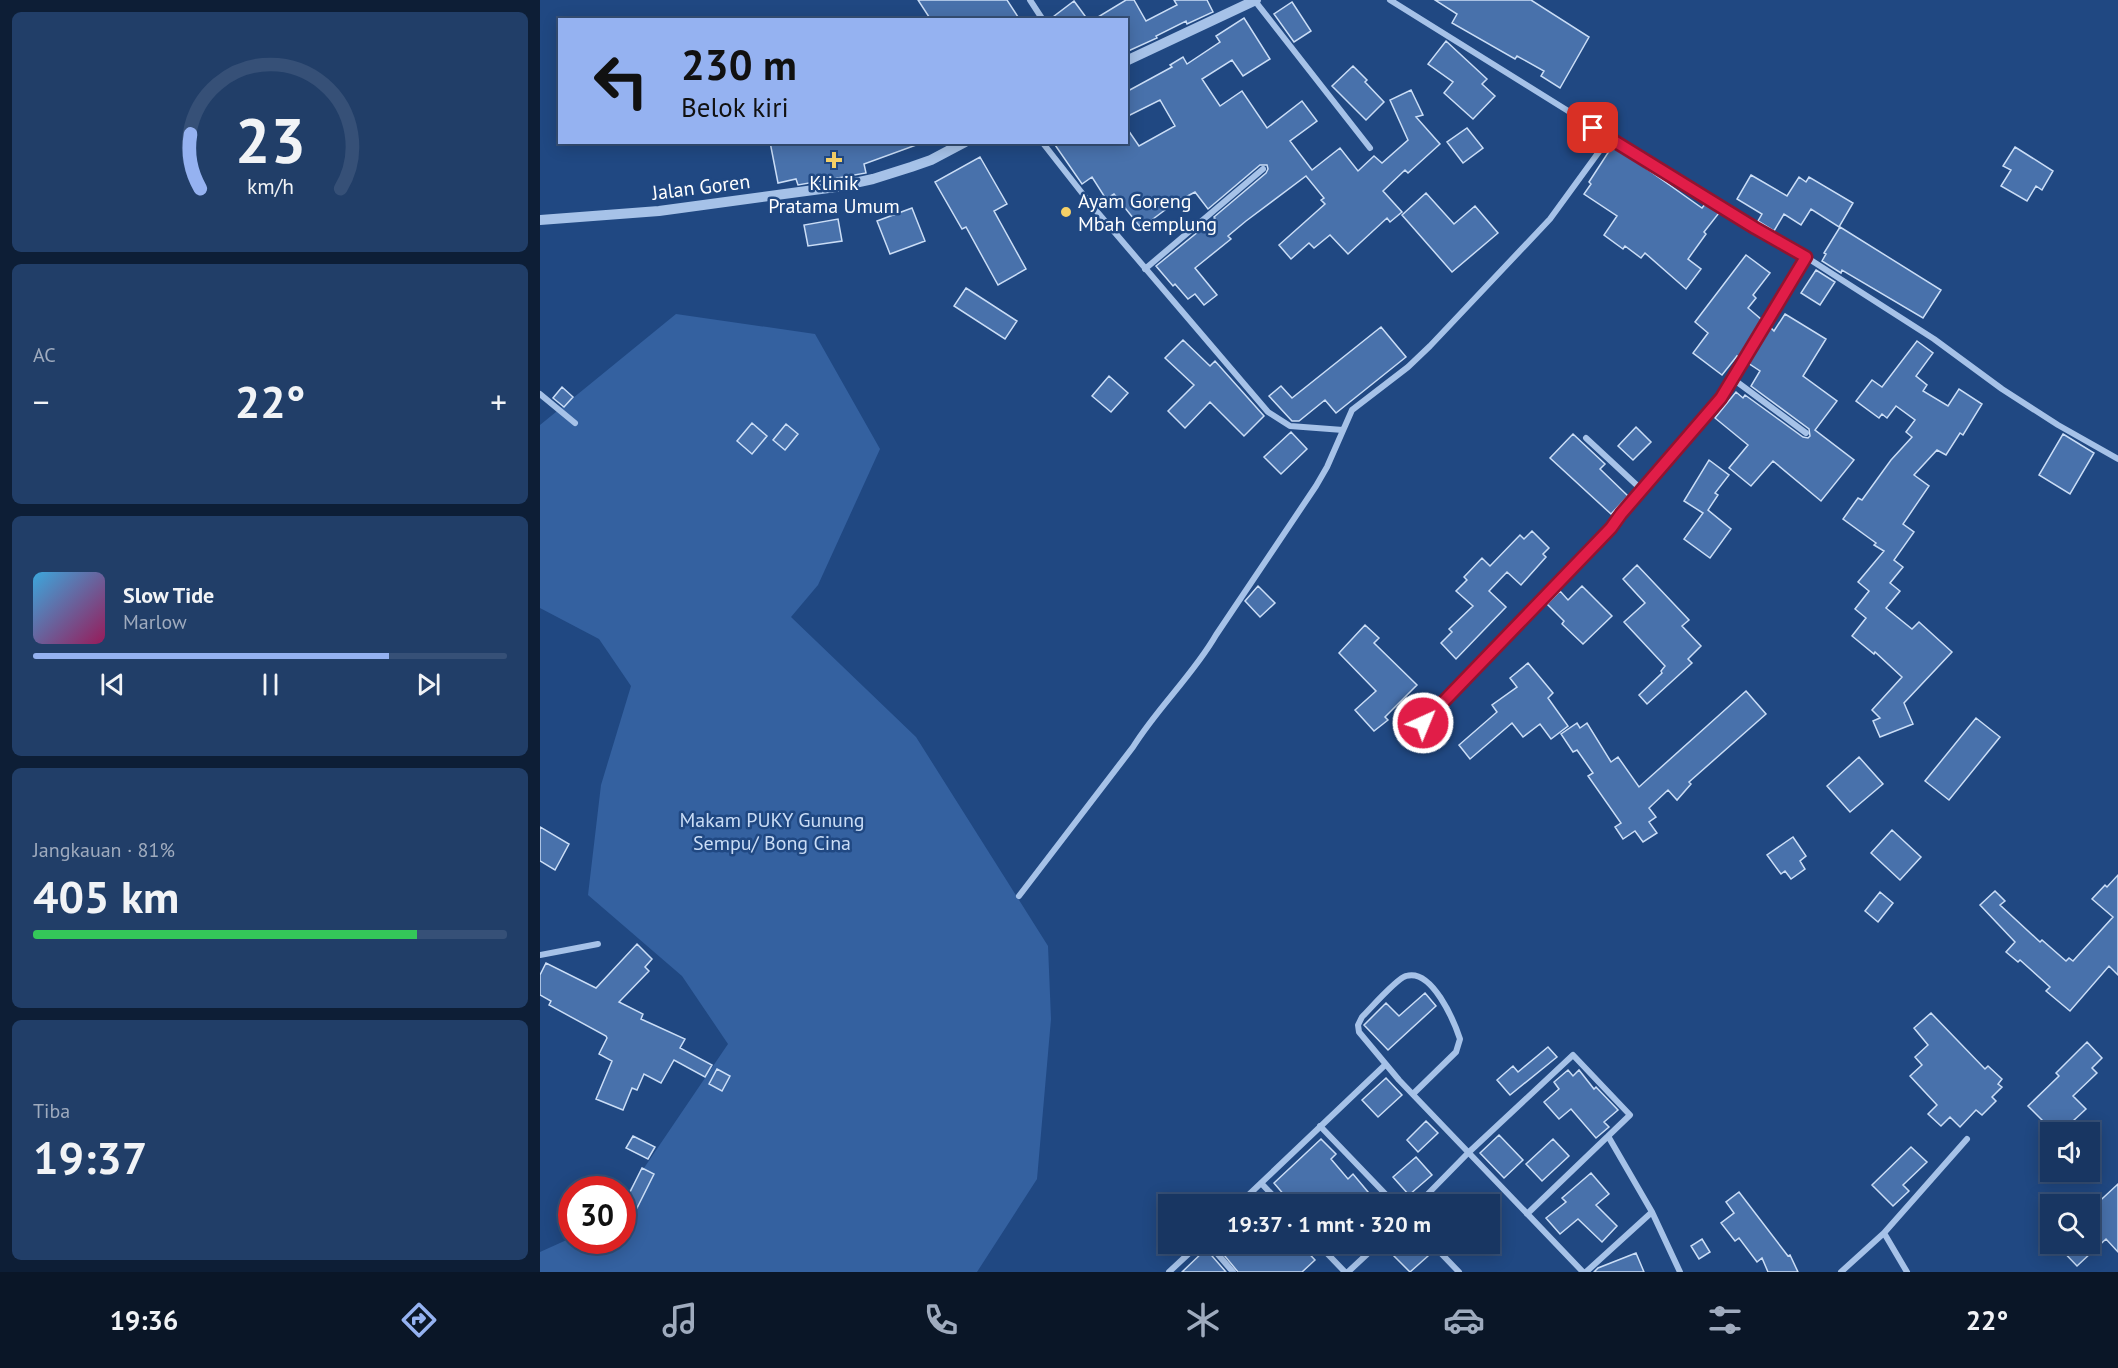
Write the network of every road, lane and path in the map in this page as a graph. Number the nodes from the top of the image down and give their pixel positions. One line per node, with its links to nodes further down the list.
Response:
1 (1030, 0): 4 (street)
2 (1255, 0): 5 (street); 9 (street)
3 (1390, 0): 6 (street)
4 (1042, 18)
5 (1128, 61)
6 (1609, 138): 12 (street); 17 (street)
7 (961, 144): 11 (street, Jalan Goren)
8 (1044, 144): 13 (street)
9 (1370, 148)
10 (1263, 169): 13 (street)
11 (540, 220)
12 (1806, 257): 14 (street); 20 (street)
13 (1145, 268): 17 (street)
14 (1733, 379): 18 (street); 21 (street)
15 (540, 394): 16 (street)
16 (575, 423)
17 (1343, 430): 23 (street)
18 (1806, 433)
19 (1586, 438): 21 (street)
20 (2118, 459)
21 (1642, 490): 22 (street)
22 (1423, 723)
23 (1019, 896)
24 (598, 944): 25 (street)
25 (540, 955)
26 (1385, 1065): 27 (street); 27 (street); 28 (street)
27 (1413, 1094): 31 (street)
28 (1320, 1126): 32 (street); 35 (street)
29 (1608, 1136): 31 (street); 37 (street); 38 (street)
30 (1967, 1139): 39 (street)
31 (1468, 1153): 36 (street); 38 (street)
32 (1261, 1183): 33 (street); 34 (street)
33 (1249, 1194)
34 (1271, 1194)
35 (1385, 1194)
36 (1428, 1194)
37 (1652, 1212): 49 (street); 50 (street)
38 (1527, 1214): 49 (street)
39 (1884, 1233): 51 (street); 52 (street)
40 (1188, 1254): 45 (street)
41 (1218, 1254): 46 (street)
42 (1328, 1254): 47 (street)
43 (1367, 1254): 47 (street)
44 (1442, 1254): 48 (street)
45 (1169, 1272)
46 (1233, 1272)
47 (1347, 1272)
48 (1460, 1272)
49 (1585, 1272)
50 (1680, 1272)
51 (1841, 1272)
52 (1908, 1272)

